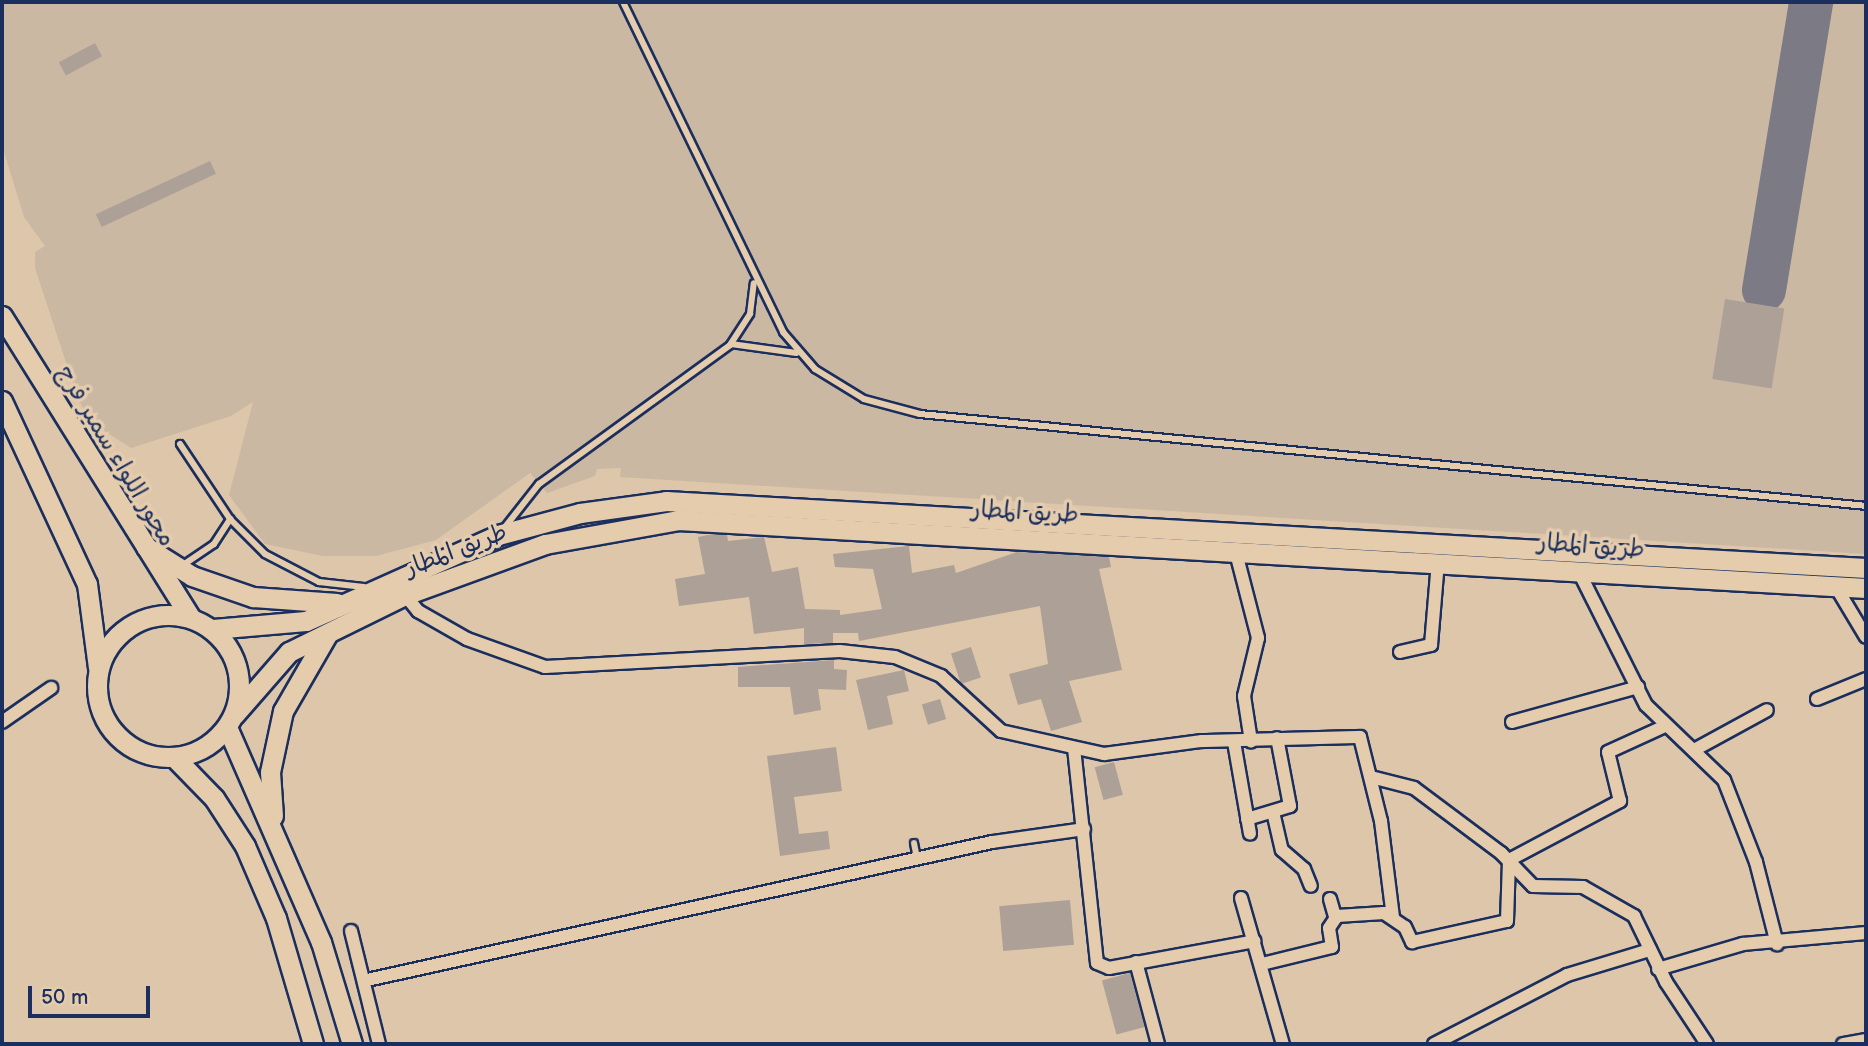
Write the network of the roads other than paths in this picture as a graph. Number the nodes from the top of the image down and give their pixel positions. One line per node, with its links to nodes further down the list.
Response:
1 (623, 2): 2 (lane)
2 (753, 277): 4 (lane); 5 (lane)
3 (2, 316): 11 (main road, محور اللواء سمير فرج)
4 (730, 345): 5 (lane); 10 (lane)
5 (798, 353): 8 (lane)
6 (2, 401): 30 (main road)
7 (180, 444): 9 (lane)
8 (1866, 506)
9 (230, 519): 16 (lane); 20 (lane)
10 (498, 536): 13 (main road); 15 (main road, طريق المطار); 20 (main road, طريق المطار)
11 (138, 540): 16 (main road); 25 (main road, محور اللواء سمير فرج)
12 (1236, 549): 13 (main road, طريق المطار); 14 (main road, طريق المطار); 41 (street)
13 (505, 556): 23 (main road, طريق المطار)
14 (1438, 561): 18 (main road, طريق المطار); 29 (street)
15 (1756, 561): 17 (main road, طريق المطار); 19 (main road)
16 (177, 567): 24 (main road)
17 (1866, 568)
18 (1578, 570): 19 (main road, طريق المطار); 32 (street)
19 (1755, 581): 21 (main road, طريق المطار)
20 (380, 587): 24 (main road, طريق المطار)
21 (1836, 587): 22 (main road, طريق المطار); 28 (street)
22 (1866, 588)
23 (405, 595): 27 (main road, طريق المطار); 43 (street)
24 (349, 602): 26 (main road, طريق المطار)
25 (191, 618): 26 (main road); 30 (main road)
26 (213, 629): 36 (main road)
27 (330, 630): 36 (main road, طريق المطار); 50 (main road)
28 (1866, 638)
29 (1400, 652)
30 (98, 670): 45 (main road)
31 (1866, 679): 34 (street)
32 (1638, 687): 38 (street); 39 (street)
33 (51, 688): 37 (street)
34 (1817, 699)
35 (1767, 710): 44 (street)
36 (230, 721): 45 (main road); 50 (main road)
37 (2, 722)
38 (1512, 722)
39 (1665, 726): 44 (street); 53 (street)
40 (1278, 738): 41 (street); 46 (street); 47 (street)
41 (1251, 741): 42 (street)
42 (1234, 742): 43 (street); 48 (street)
43 (1073, 748): 49 (street)
44 (1694, 750): 63 (street)
45 (174, 757): 70 (main road)
46 (1371, 777): 53 (street); 59 (street)
47 (1273, 813): 48 (street); 55 (street)
48 (1247, 818): 51 (street)
49 (1084, 828): 54 (street); 65 (street)
50 (277, 834): 71 (main road)
51 (1250, 834)
52 (914, 843): 54 (lane)
53 (1509, 860): 59 (street); 64 (street)
54 (917, 861): 68 (street)
55 (1311, 886)
56 (1241, 898): 62 (street)
57 (1330, 899): 58 (street)
58 (1335, 917): 59 (street); 66 (street)
59 (1394, 918)
60 (351, 931): 68 (street)
61 (1866, 933): 63 (street)
62 (1255, 941): 65 (street); 66 (street)
63 (1777, 944): 67 (street)
64 (1650, 950): 67 (street); 75 (street)
65 (1136, 962): 73 (street)
66 (1262, 964): 74 (street)
67 (1658, 969): 76 (street)
68 (367, 980): 72 (street)
69 (1866, 1040): 77 (street)
70 (313, 1044)
71 (352, 1044)
72 (379, 1044)
73 (1158, 1044)
74 (1283, 1044)
75 (1434, 1044)
76 (1707, 1044)
77 (1843, 1044)

